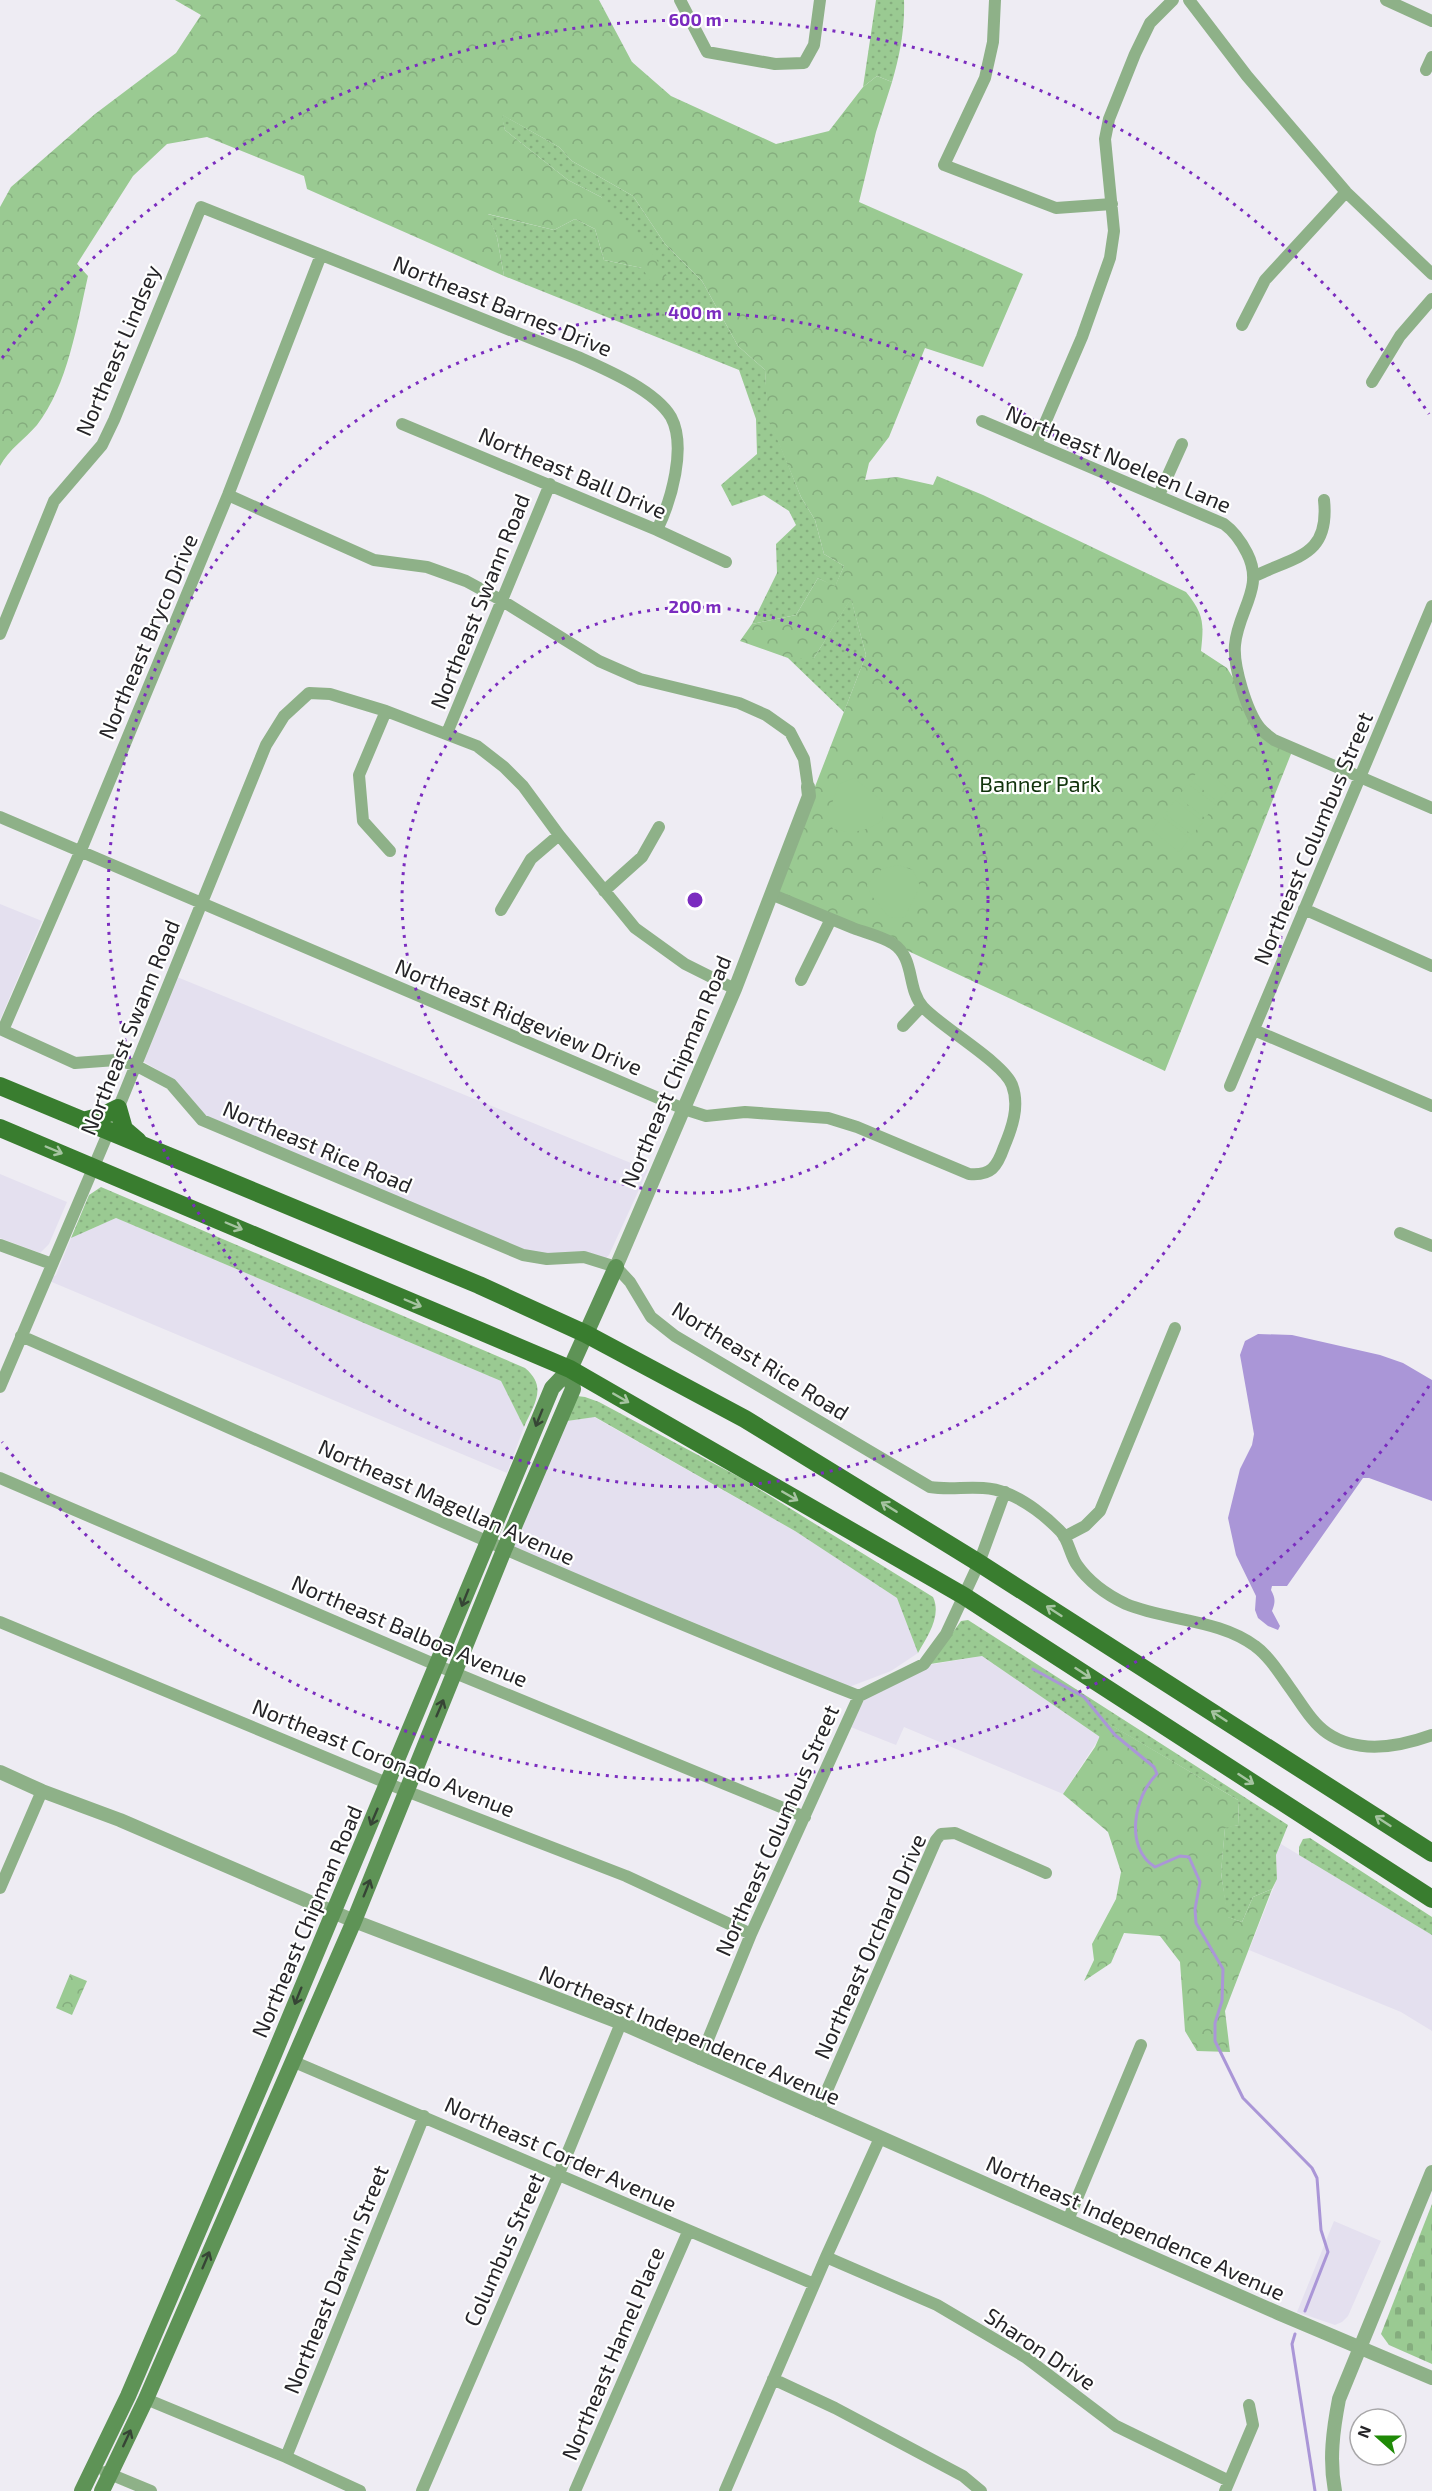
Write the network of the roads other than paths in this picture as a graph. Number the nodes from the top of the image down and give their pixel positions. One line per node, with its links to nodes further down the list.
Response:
1 (680, 0): 2 (street)
2 (820, 0)
3 (995, 0): 11 (street)
4 (1173, 0): 11 (street)
5 (1189, 0): 10 (street)
6 (1386, 0): 7 (street)
7 (1432, 21)
8 (1432, 57): 9 (street)
9 (1426, 70)
10 (1346, 192): 14 (street); 16 (street)
11 (1112, 204): 20 (street)
12 (201, 207): 13 (street, Northeast Barnes Drive); 31 (street, Northeast Lindsey)
13 (321, 255): 23 (street, Northeast Bryco Drive); 26 (street, Northeast Barnes Drive)
14 (1432, 274)
15 (1432, 299): 17 (street)
16 (1242, 324)
17 (1372, 382)
18 (982, 422): 20 (street, Northeast Noeleen Lane)
19 (402, 424): 22 (street, Northeast Ball Drive)
20 (1036, 444): 24 (street, Northeast Noeleen Lane)
21 (1182, 444): 24 (street)
22 (550, 484): 26 (street, Northeast Ball Drive); 29 (street, Northeast Swann Road)
23 (228, 495): 29 (street); 40 (street, Northeast Bryco Drive)
24 (1159, 495): 28 (street, Northeast Noeleen Lane)
25 (1324, 500): 28 (street)
26 (657, 530): 27 (street, Northeast Ball Drive)
27 (726, 562)
28 (1255, 576): 34 (street)
29 (501, 600): 33 (street, Northeast Swann Road); 35 (street)
30 (1432, 606): 34 (street, Northeast Columbus Street)
31 (0, 634)
32 (386, 711): 33 (street); 41 (street); 44 (street, Northeast Swann Road)
33 (447, 734): 39 (street)
34 (1361, 777): 36 (street); 45 (street, Northeast Columbus Street)
35 (808, 786): 43 (street, Northeast Chipman Road)
36 (1432, 808)
37 (0, 817): 40 (street, Northeast Ridgeview Drive)
38 (658, 827): 42 (street)
39 (559, 835): 42 (street); 46 (street)
40 (81, 850): 44 (street, Northeast Ridgeview Drive); 53 (street, Northeast Bryco Drive)
41 (390, 850)
42 (604, 891): 50 (street)
43 (773, 895): 47 (street); 50 (street, Northeast Chipman Road)
44 (202, 904): 55 (street, Northeast Swann Road); 60 (street, Northeast Ridgeview Drive)
45 (1304, 909): 48 (street); 54 (street, Northeast Columbus Street)
46 (501, 910)
47 (831, 919): 49 (street); 51 (street)
48 (1432, 966)
49 (801, 980)
50 (735, 989): 60 (street, Northeast Chipman Road)
51 (922, 1006): 52 (street); 60 (street, Northeast Ridgeview Drive)
52 (903, 1026)
53 (1, 1030): 55 (street, Northeast Rice Road)
54 (1254, 1030): 57 (street, Northeast Columbus Street); 58 (street)
55 (135, 1065): 59 (street, Northeast Swann Road); 70 (street, Northeast Rice Road)
56 (0, 1086): 61 (main road)
57 (1230, 1086)
58 (1432, 1106)
59 (118, 1108): 61 (main road); 63 (street, Northeast Swann Road); 64 (main road)
60 (684, 1109): 70 (street, Northeast Chipman Road)
61 (83, 1121): 63 (main road)
62 (0, 1128): 65 (main road, one-way to 65)
63 (109, 1131): 64 (main road); 65 (street, Northeast Swann Road)
64 (141, 1145): 72 (main road)
65 (94, 1167): 69 (street, Northeast Swann Road); 74 (main road, one-way to 74)
66 (1400, 1233): 68 (street)
67 (0, 1245): 69 (street)
68 (1432, 1246)
69 (52, 1264): 73 (street, Northeast Swann Road)
70 (616, 1268): 72 (main road, Northeast Chipman Road); 79 (street, Northeast Rice Road)
71 (1175, 1328): 80 (street)
72 (586, 1334): 74 (main road, Northeast Chipman Road); 83 (main road, one-way to 72)
73 (21, 1336): 75 (street, Northeast Swann Road); 81 (street, Northeast Magellan Avenue)
74 (570, 1369): 76 (main road, Northeast Chipman Road, one-way to 76); 77 (main road, Northeast Chipman Road); 84 (main road, one-way to 84)
75 (0, 1387)
76 (519, 1466): 77 (main road); 81 (main road, Northeast Chipman Road)
77 (537, 1472): 82 (main road, Northeast Chipman Road)
78 (0, 1478): 86 (street, Northeast Balboa Avenue)
79 (1005, 1492): 80 (street, Northeast Rice Road); 83 (street, Northeast Columbus Street)
80 (1064, 1537): 89 (street, Northeast Rice Road)
81 (488, 1543): 82 (street, Northeast Magellan Avenue); 86 (main road, Northeast Chipman Road, one-way to 86)
82 (504, 1550): 87 (main road, Northeast Chipman Road); 88 (street, Northeast Magellan Avenue)
83 (979, 1563): 84 (street, Northeast Columbus Street); 95 (main road, one-way to 83)
84 (964, 1596): 88 (street, Northeast Columbus Street); 98 (main road, one-way to 98)
85 (0, 1622): 91 (street, Northeast Coronado Avenue)
86 (438, 1665): 87 (street, Northeast Balboa Avenue); 91 (main road, Northeast Chipman Road)
87 (455, 1673): 93 (main road, Northeast Chipman Road, one-way to 87); 94 (street, Northeast Balboa Avenue)
88 (859, 1696): 94 (street, Northeast Columbus Street)
89 (1432, 1735)
90 (0, 1772): 92 (street, Northeast Independence Avenue)
91 (389, 1784): 93 (street, Northeast Coronado Avenue); 99 (main road, Northeast Chipman Road, one-way to 99)
92 (42, 1791): 97 (street); 99 (street, Northeast Independence Avenue)
93 (406, 1791): 100 (main road, Northeast Chipman Road, one-way to 93); 101 (street, Northeast Coronado Avenue)
94 (805, 1817): 101 (street, Northeast Columbus Street)
95 (1432, 1853)
96 (1046, 1873): 107 (street, Northeast Orchard Drive)
97 (0, 1888)
98 (1432, 1899)
99 (333, 1912): 100 (street, Northeast Independence Avenue); 104 (main road, Northeast Chipman Road, one-way to 104)
100 (354, 1921): 102 (street, Northeast Independence Avenue); 106 (main road, Northeast Chipman Road)
101 (751, 1934): 105 (street, Northeast Columbus Street)
102 (621, 2023): 105 (street, Northeast Independence Avenue); 111 (street, Columbus Street)
103 (1141, 2045): 113 (street)
104 (274, 2055): 112 (main road); 123 (main road, Northeast Chipman Road)
105 (700, 2059): 107 (street, Northeast Independence Avenue)
106 (292, 2061): 108 (street, Northeast Corder Avenue); 112 (main road, Northeast Chipman Road)
107 (818, 2111): 109 (street, Northeast Independence Avenue)
108 (424, 2116): 111 (street, Northeast Corder Avenue); 122 (street, Northeast Darwin Street)
109 (880, 2138): 113 (street, Northeast Independence Avenue); 115 (street)
110 (1432, 2172): 117 (street)
111 (558, 2176): 114 (street, Northeast Corder Avenue); 129 (street, Columbus Street)
112 (240, 2183): 120 (main road, Northeast Chipman Road, one-way to 112)
113 (1068, 2220): 117 (street, Northeast Independence Avenue)
114 (688, 2232): 116 (street, Northeast Corder Avenue); 130 (street, Northeast Hamel Place)
115 (826, 2257): 116 (street); 124 (street, Sharon Drive)
116 (814, 2284): 119 (street)
117 (1359, 2347): 118 (street, Northeast Independence Avenue); 133 (street)
118 (1432, 2378)
119 (773, 2379): 131 (street); 132 (street)
120 (146, 2399): 122 (street); 123 (main road, Northeast Chipman Road, one-way to 120)
121 (1249, 2405): 124 (street)
122 (286, 2457): 128 (street)
123 (102, 2471): 125 (main road, Northeast Chipman Road); 126 (main road, Northeast Chipman Road); 127 (street)
124 (1227, 2486)
125 (82, 2491)
126 (102, 2491)
127 (151, 2491)
128 (360, 2491)
129 (422, 2491)
130 (575, 2491)
131 (725, 2491)
132 (981, 2491)
133 (1335, 2491)

